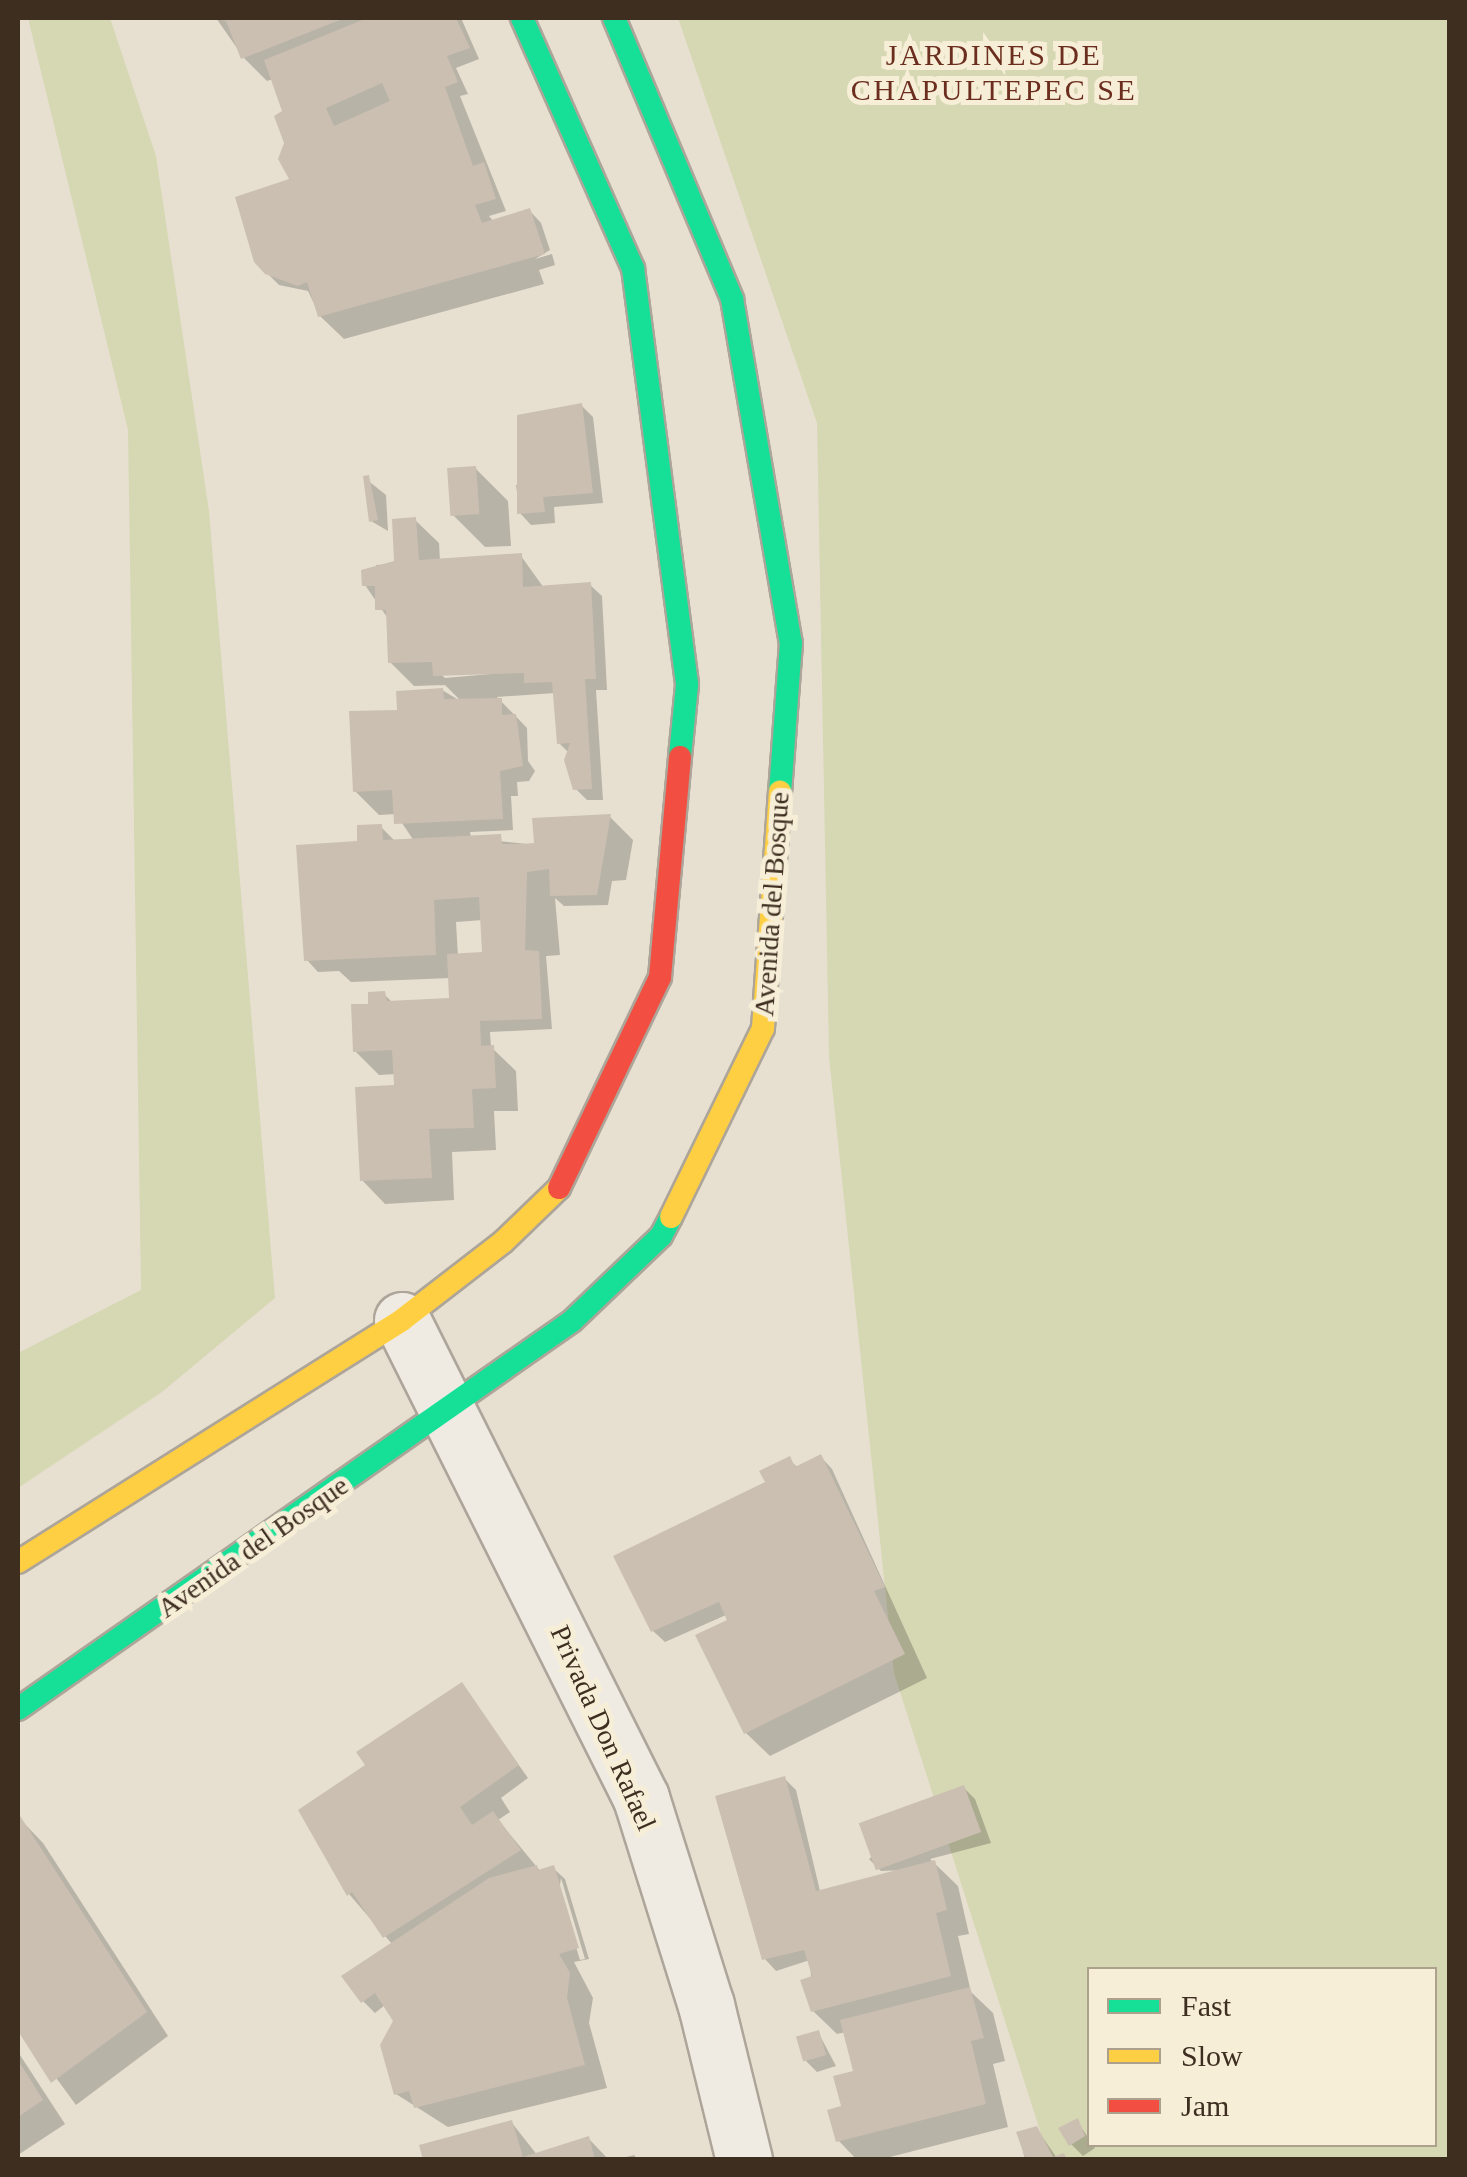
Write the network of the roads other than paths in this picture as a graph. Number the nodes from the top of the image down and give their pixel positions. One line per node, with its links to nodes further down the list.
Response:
1 (522, 18): 3 (street)
2 (614, 18): 4 (street, Avenida del Bosque)
3 (402, 1320): 4 (street, Privada Don Rafael); 5 (street)
4 (447, 1414): 6 (street, Avenida del Bosque); 7 (street, Privada Don Rafael)
5 (18, 1562)
6 (18, 1709)
7 (744, 2160)

